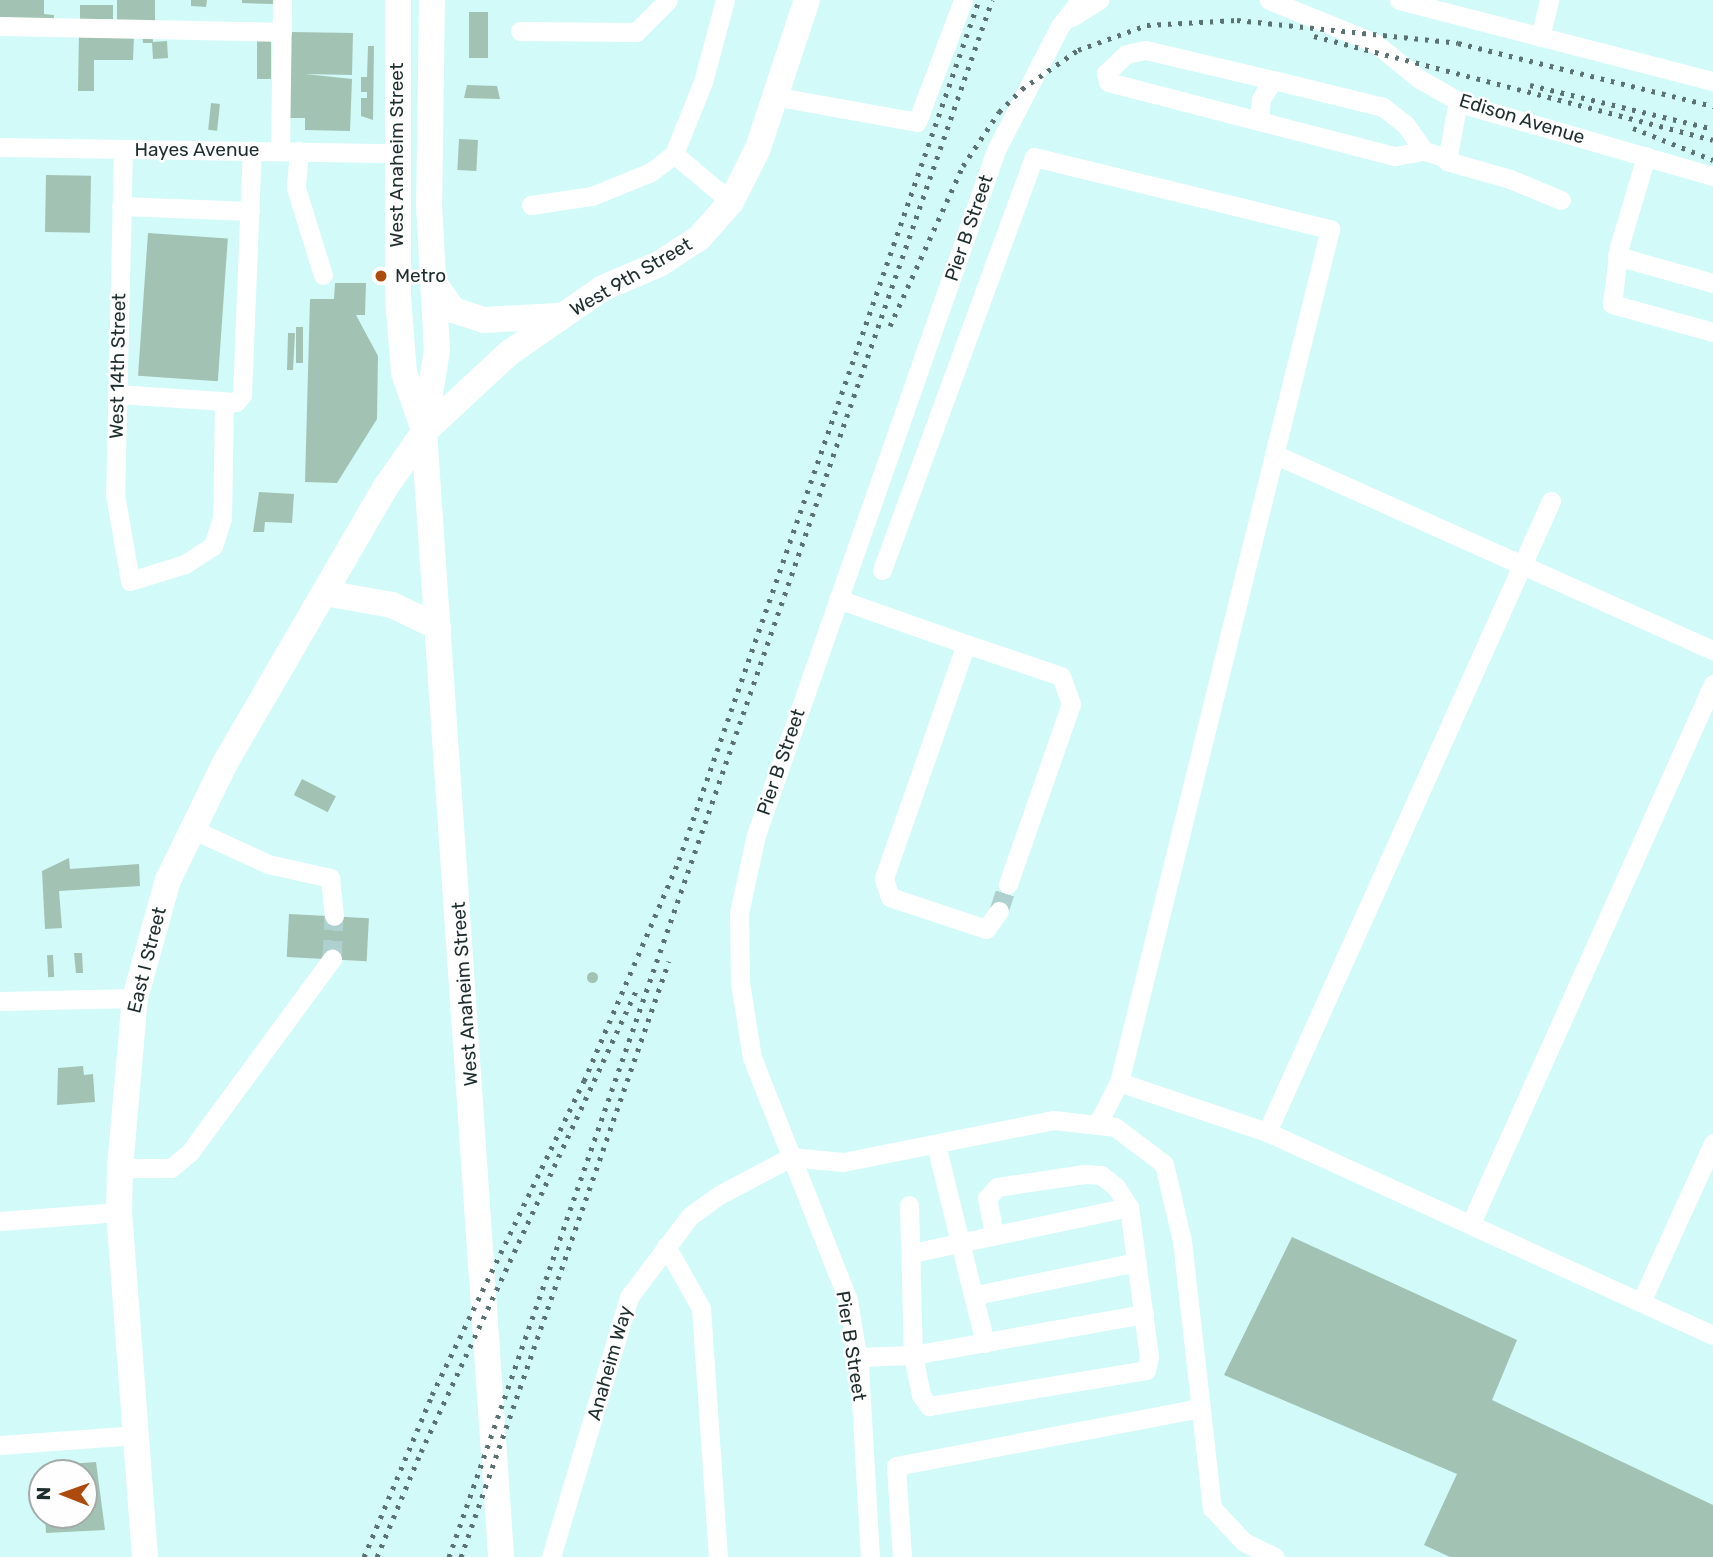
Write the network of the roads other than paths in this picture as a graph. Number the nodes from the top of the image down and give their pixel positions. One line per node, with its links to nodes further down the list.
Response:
1 (282, 0): 16 (street)
2 (398, 0): 28 (main road, West Anaheim Street)
3 (432, 0): 40 (main road, West Anaheim Street)
4 (668, 0): 15 (street)
5 (725, 0): 29 (street)
6 (807, 0): 20 (main road, West 9th Street)
7 (963, 0): 20 (street)
8 (1080, 0): 14 (street, Pier B Street)
9 (1100, 0): 14 (street)
10 (1269, 0): 21 (street, Edison Avenue)
11 (1399, 0): 17 (street)
12 (1549, 0): 17 (street)
13 (0, 26): 16 (street)
14 (1060, 26): 52 (street, Pier B Street)
15 (520, 31)
16 (282, 32): 26 (street)
17 (1540, 37): 19 (street)
18 (1273, 79): 22 (street); 22 (street); 27 (street)
19 (1713, 81)
20 (772, 96): 34 (main road, West 9th Street)
21 (1458, 101): 30 (street, Edison Avenue); 31 (street)
22 (1259, 121): 27 (street)
23 (0, 147): 24 (street, Hayes Avenue)
24 (123, 149): 25 (street, Hayes Avenue); 36 (street, West 14th Street)
25 (252, 150): 26 (street, Hayes Avenue); 37 (street)
26 (289, 151): 28 (street, Hayes Avenue); 39 (street)
27 (1424, 151): 31 (street)
28 (395, 153): 46 (main road, West Anaheim Street)
29 (674, 154): 34 (street); 35 (street)
30 (1646, 156): 32 (street, Edison Avenue); 38 (street)
31 (1444, 157): 33 (street)
32 (1713, 176)
33 (1561, 201)
34 (731, 202): 42 (main road, West 9th Street)
35 (531, 205)
36 (121, 206): 37 (street); 44 (street, West 14th Street)
37 (250, 211): 45 (street)
38 (1617, 256): 41 (street); 43 (street)
39 (323, 275)
40 (432, 281): 42 (main road); 46 (main road, West Anaheim Street)
41 (1713, 283)
42 (563, 315): 46 (main road, West 9th Street)
43 (1713, 332)
44 (117, 394): 45 (street); 45 (street, West 14th Street)
45 (230, 402)
46 (424, 432): 51 (main road, East I Street); 53 (main road, West Anaheim Street)
47 (1274, 453): 49 (street); 50 (street); 64 (street)
48 (1551, 500): 49 (street)
49 (1523, 565): 55 (street); 66 (street)
50 (882, 570)
51 (325, 593): 53 (main road); 57 (main road, East I Street)
52 (838, 599): 54 (street); 69 (street, Pier B Street)
53 (438, 627): 92 (main road, West Anaheim Street)
54 (965, 644): 58 (street); 59 (street)
55 (1713, 650)
56 (1713, 684): 75 (street)
57 (192, 829): 60 (street); 62 (main road, East I Street)
58 (1008, 884)
59 (999, 911)
60 (334, 916)
61 (332, 959): 70 (street)
62 (135, 998): 63 (street); 70 (main road, East I Street)
63 (0, 1002)
64 (1119, 1082): 65 (street); 66 (street)
65 (1097, 1125): 68 (street); 88 (street)
66 (1267, 1132): 75 (street)
67 (1713, 1143): 82 (street)
68 (936, 1145): 69 (street); 77 (street)
69 (791, 1157): 78 (street, Anaheim Way); 87 (street, Pier B Street)
70 (120, 1168): 73 (main road, East I Street)
71 (909, 1205): 79 (street)
72 (1129, 1207): 76 (street); 76 (street); 80 (street)
73 (119, 1212): 74 (street); 89 (main road, East I Street)
74 (0, 1221)
75 (1471, 1223): 82 (street)
76 (994, 1235): 77 (street)
77 (963, 1243): 79 (street); 81 (street)
78 (666, 1246): 93 (street, Anaheim Way); 94 (street)
79 (912, 1253): 86 (street)
80 (1137, 1262): 81 (street); 83 (street)
81 (976, 1295): 85 (street)
82 (1641, 1302): 84 (street)
83 (1143, 1314): 85 (street); 86 (street)
84 (1713, 1335)
85 (985, 1343): 86 (street)
86 (913, 1355): 87 (street)
87 (857, 1357): 95 (street, Pier B Street)
88 (1200, 1408): 96 (street); 97 (street)
89 (135, 1435): 90 (street); 91 (main road, East I Street)
90 (0, 1445)
91 (145, 1557)
92 (501, 1557)
93 (551, 1557)
94 (719, 1557)
95 (870, 1557)
96 (902, 1557)
97 (1275, 1557)

